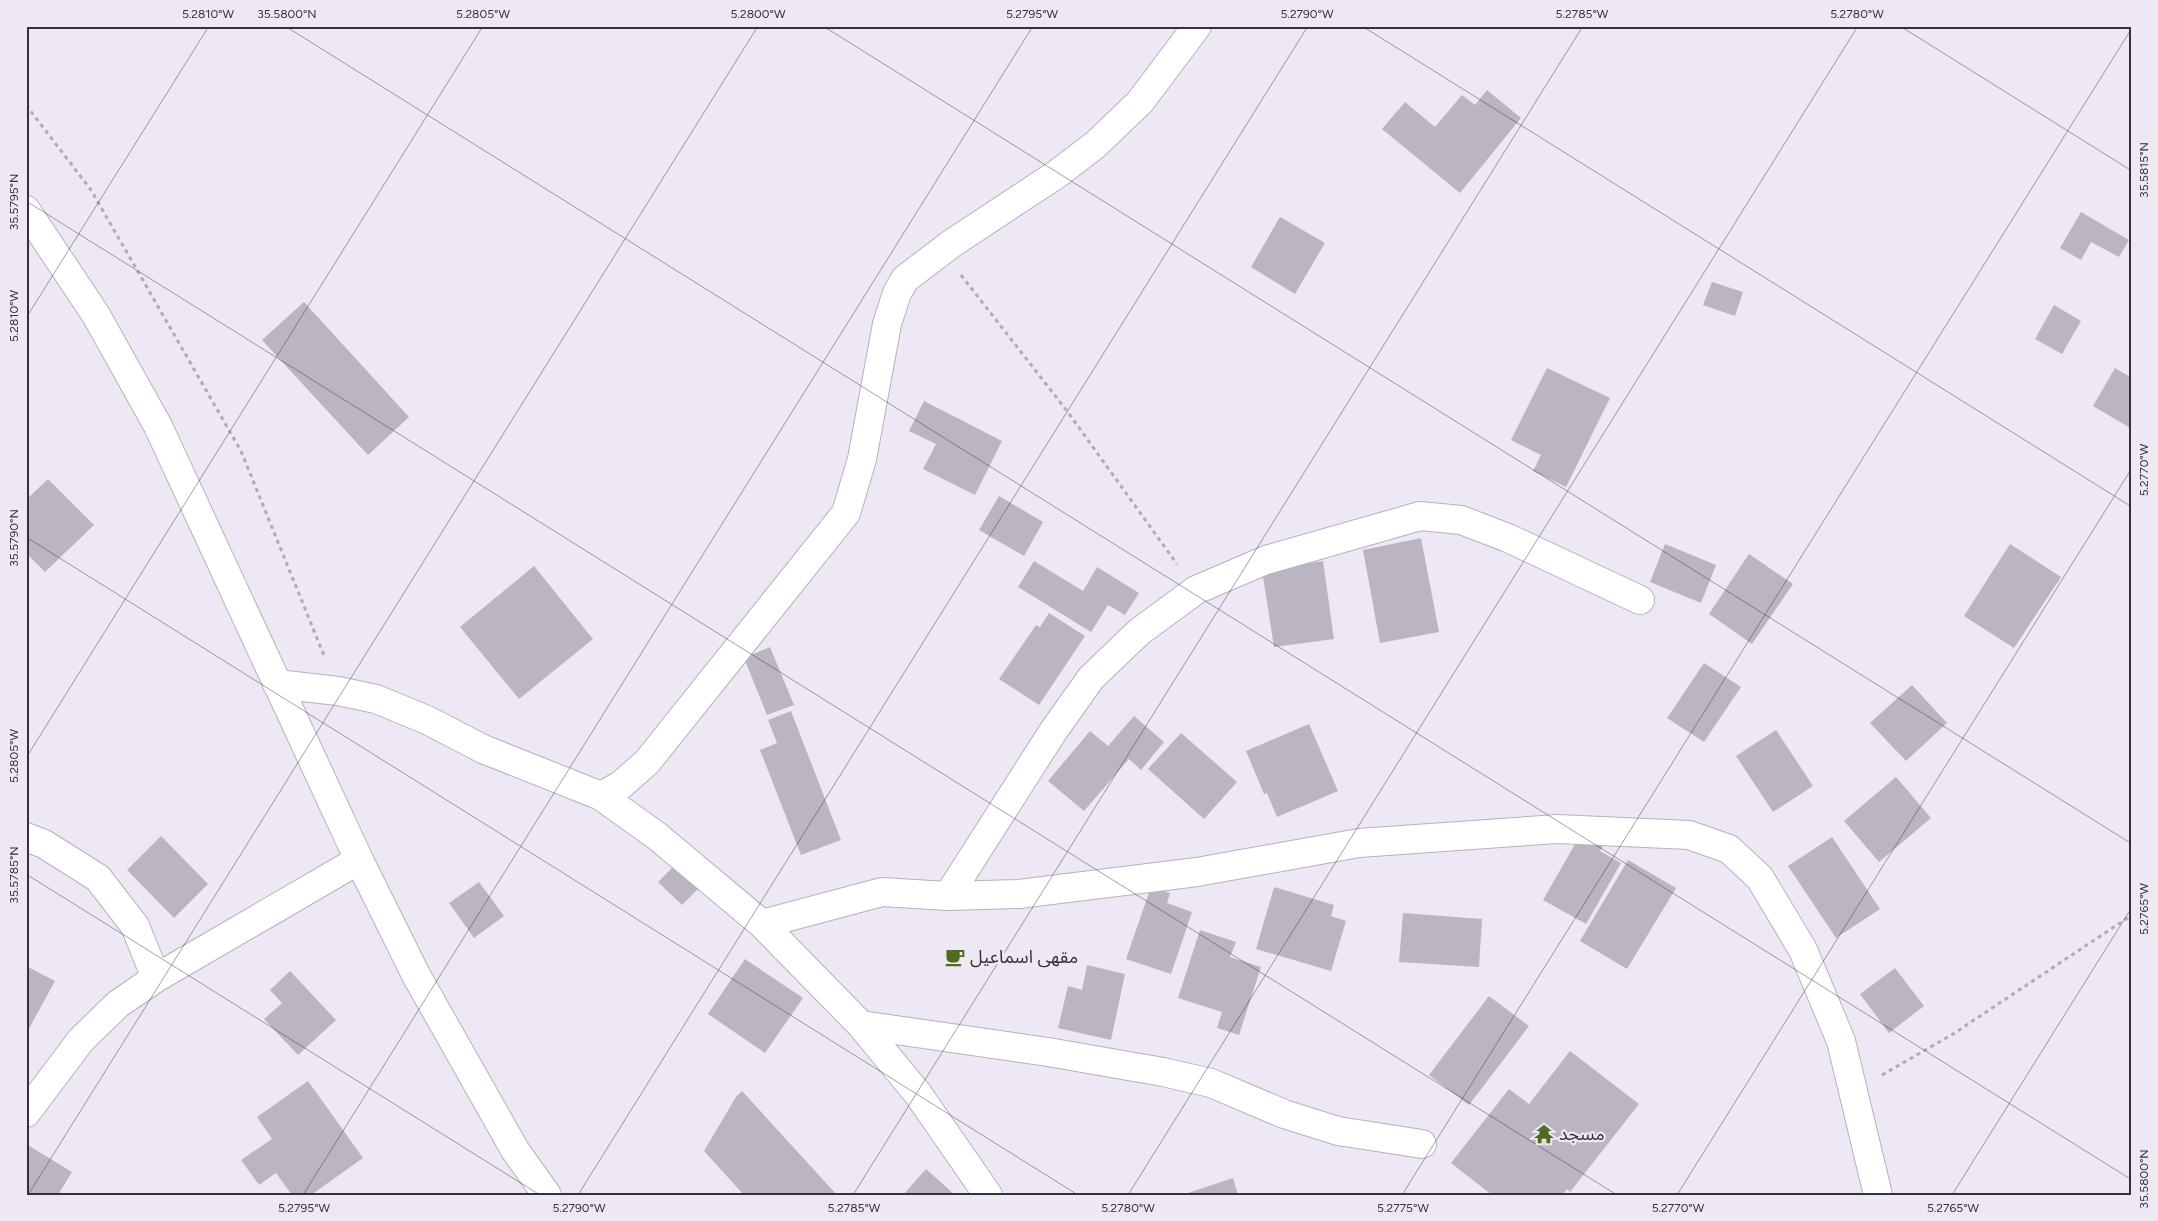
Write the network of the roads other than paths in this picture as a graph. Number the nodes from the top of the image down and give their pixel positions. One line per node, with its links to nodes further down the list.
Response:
1 (1197, 26): 5 (street)
2 (26, 210): 4 (street)
3 (1640, 600): 8 (street)
4 (277, 684): 5 (street); 7 (street)
5 (601, 796): 9 (street)
6 (26, 837): 10 (street)
7 (359, 860): 10 (street); 14 (street)
8 (948, 896): 9 (street); 16 (street)
9 (762, 924): 11 (street)
10 (156, 978): 12 (street)
11 (861, 1025): 13 (street); 15 (street)
12 (26, 1113)
13 (1422, 1144)
14 (547, 1195)
15 (988, 1195)
16 (1878, 1195)

